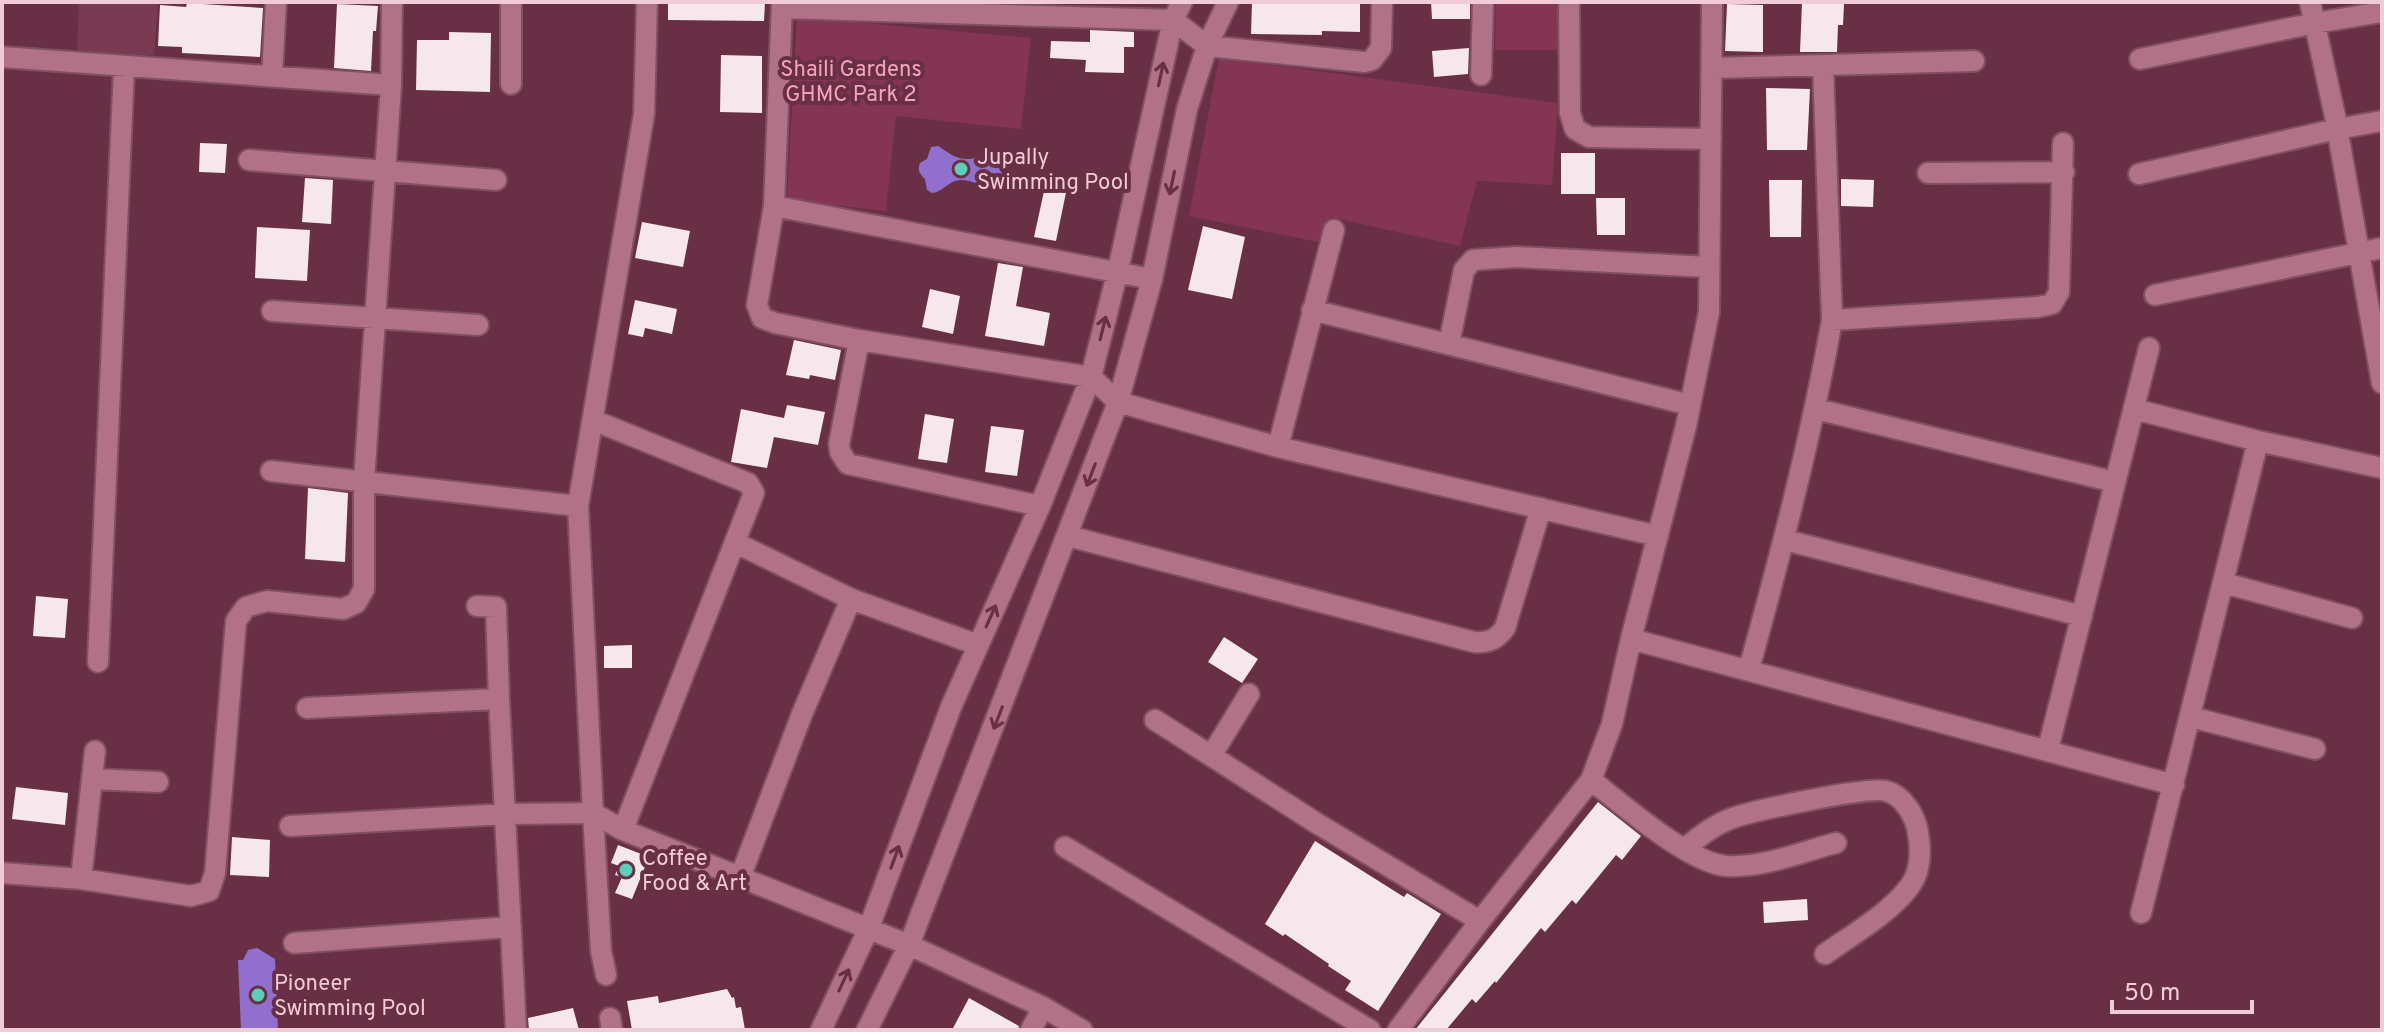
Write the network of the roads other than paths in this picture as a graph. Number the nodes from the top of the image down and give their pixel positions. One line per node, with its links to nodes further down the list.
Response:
1 (276, 2): 24 (street)
2 (392, 2): 26 (street)
3 (511, 2): 25 (street)
4 (647, 2): 59 (street)
5 (1228, 2): 16 (street)
6 (1382, 2): 16 (street)
7 (1483, 2): 23 (street)
8 (1569, 2): 29 (street)
9 (1712, 2): 22 (street)
10 (2310, 2): 15 (street)
11 (782, 5): 12 (street); 37 (street)
12 (1040, 10): 13 (street)
13 (1178, 11): 16 (street); 42 (street, one-way to 13)
14 (2382, 12): 15 (street)
15 (2315, 23): 18 (street); 28 (street)
16 (1207, 46): 43 (street, one-way to 43)
17 (2, 57): 21 (street)
18 (2140, 59)
19 (1974, 61): 20 (street)
20 (1823, 66): 22 (street); 48 (street)
21 (124, 67): 24 (street); 80 (street)
22 (1712, 68): 29 (street)
23 (1481, 75)
24 (272, 76): 26 (street)
25 (511, 84)
26 (391, 85): 32 (street)
27 (2382, 121): 28 (street)
28 (2337, 129): 35 (street); 40 (street)
29 (1711, 139): 41 (street)
30 (2063, 143): 33 (street)
31 (249, 160): 32 (street)
32 (386, 172): 36 (street); 47 (street)
33 (2064, 172): 34 (street); 48 (street)
34 (1928, 173)
35 (2139, 174)
36 (496, 180)
37 (774, 206): 42 (street); 50 (street)
38 (1334, 230): 45 (street)
39 (2382, 248): 40 (street)
40 (2358, 252): 44 (street); 54 (street)
41 (1709, 267): 51 (street); 56 (street)
42 (1118, 270): 43 (street); 53 (street, one-way to 42)
43 (1152, 279): 55 (street)
44 (2155, 295)
45 (1312, 310): 51 (street); 61 (street)
46 (272, 311): 47 (street)
47 (375, 317): 49 (street); 64 (street)
48 (1832, 320): 57 (street)
49 (478, 325)
50 (859, 340): 53 (street); 67 (street)
51 (1449, 344): 56 (street)
52 (2149, 348): 58 (street)
53 (1091, 377): 55 (street); 67 (street)
54 (2382, 383)
55 (1118, 402): 61 (street); 69 (street, one-way to 69)
56 (1690, 405): 70 (street)
57 (1816, 409): 65 (street); 71 (street)
58 (2134, 409): 60 (street); 65 (street)
59 (593, 420): 66 (street); 72 (street)
60 (2258, 441): 62 (street); 73 (street)
61 (1278, 447): 68 (street)
62 (2382, 468)
63 (271, 471): 64 (street)
64 (364, 481): 66 (street); 104 (street)
65 (2115, 482): 76 (street)
66 (578, 506): 95 (street)
67 (1040, 506): 79 (street, one-way to 67)
68 (1541, 508): 69 (street); 70 (street)
69 (1068, 536): 110 (street, one-way to 110)
70 (1658, 536): 78 (street)
71 (1785, 540): 76 (street); 81 (street)
72 (736, 543): 74 (street); 98 (street)
73 (2224, 583): 77 (street); 85 (street)
74 (851, 599): 79 (street); 103 (street)
75 (477, 606): 83 (street)
76 (2082, 616): 87 (street)
77 (2352, 618)
78 (1631, 639): 81 (street); 92 (street)
79 (978, 645): 108 (street, one-way to 79)
80 (98, 662)
81 (1749, 669): 87 (street)
82 (1249, 694): 90 (street)
83 (499, 699): 84 (street); 96 (street)
84 (307, 708)
85 (2191, 717): 88 (street); 94 (street)
86 (1155, 720): 90 (street)
87 (2048, 749): 94 (street)
88 (2315, 749)
89 (95, 751): 91 (street)
90 (1211, 756): 106 (street)
91 (92, 779): 93 (street); 104 (street)
92 (1591, 780): 101 (street); 106 (street)
93 (158, 782)
94 (2174, 785): 105 (street)
95 (593, 813): 96 (street); 98 (street); 112 (street)
96 (505, 814): 97 (street); 107 (street)
97 (290, 826)
98 (623, 830): 103 (street)
99 (1836, 843): 101 (street)
100 (1065, 847): 119 (street)
101 (1684, 849): 111 (street)
102 (2, 873): 104 (street)
103 (740, 878): 108 (street)
104 (81, 879)
105 (2141, 913)
106 (1480, 921): 120 (street)
107 (511, 927): 109 (street); 114 (street)
108 (868, 930): 110 (street); 115 (street, one-way to 108)
109 (294, 943)
110 (909, 945): 113 (street); 116 (street)
111 (1825, 954)
112 (606, 975)
113 (1043, 1007): 117 (street); 118 (street)
114 (516, 1030)
115 (821, 1030)
116 (867, 1030)
117 (1031, 1030)
118 (1082, 1030)
119 (1370, 1030)
120 (1398, 1030)

